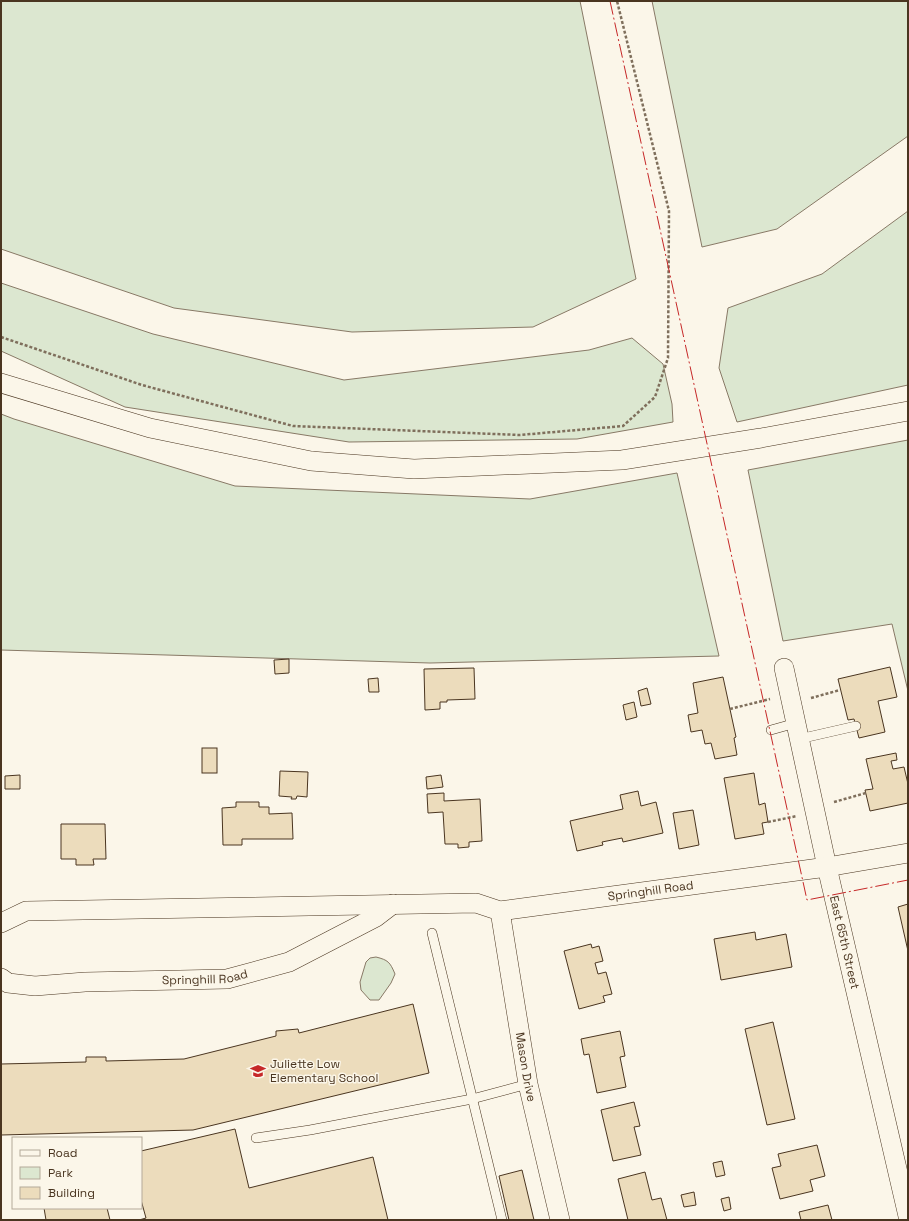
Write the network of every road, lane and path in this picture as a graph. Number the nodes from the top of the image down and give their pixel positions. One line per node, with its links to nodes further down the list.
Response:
1 (617, 1): 2 (path)
2 (1, 337)
3 (1, 383): 4 (street)
4 (908, 412)
5 (784, 668): 7 (street, East 65th Street)
6 (840, 690): 7 (path)
7 (791, 699): 8 (path); 11 (street, East 65th Street)
8 (730, 709)
9 (856, 726): 11 (lane)
10 (772, 730): 11 (lane)
11 (797, 731): 13 (street, East 65th Street)
12 (866, 793): 13 (path)
13 (814, 810): 14 (path); 16 (street, East 65th Street)
14 (768, 822)
15 (908, 852): 16 (street, Springhill Road)
16 (827, 868): 18 (street, Springhill Road); 25 (street, East 65th Street)
17 (393, 904): 18 (street, Springhill Road); 19 (street, Springhill Road); 21 (street, Springhill Road)
18 (500, 911): 22 (street, Mason Drive)
19 (1, 923)
20 (432, 933): 23 (lane)
21 (1, 978)
22 (528, 1084): 23 (lane); 27 (street, Mason Drive)
23 (472, 1099): 24 (lane); 26 (lane)
24 (256, 1138)
25 (908, 1216)
26 (502, 1220)
27 (560, 1220)

